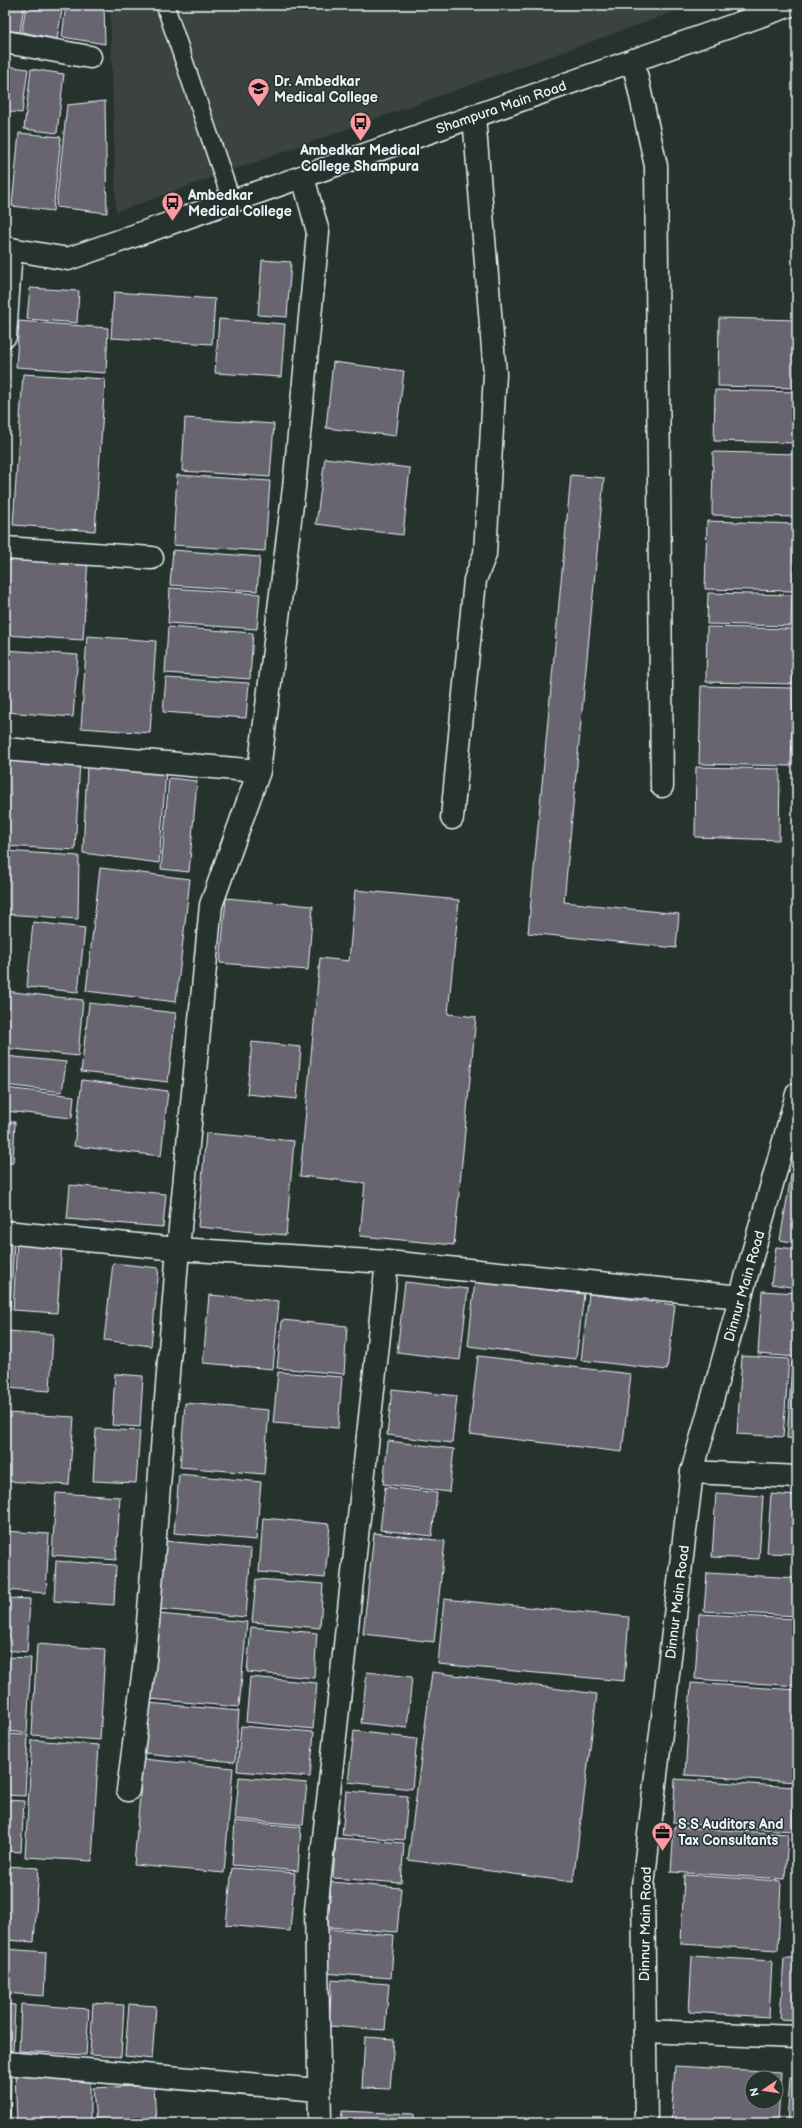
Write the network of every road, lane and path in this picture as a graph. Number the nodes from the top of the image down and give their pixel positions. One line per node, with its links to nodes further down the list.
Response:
1 (165, 5): 8 (lane)
2 (791, 5): 5 (street, Shampura Main Road)
3 (5, 42): 4 (street)
4 (90, 57)
5 (633, 60): 6 (street, Shampura Main Road); 15 (street)
6 (474, 116): 7 (street, Shampura Main Road); 16 (street)
7 (303, 177): 8 (street, Shampura Main Road); 14 (street)
8 (232, 202): 9 (street, Shampura Main Road)
9 (8, 248): 10 (street)
10 (5, 336)
11 (5, 548): 12 (street)
12 (152, 558)
13 (5, 749): 14 (street)
14 (259, 771): 19 (street)
15 (662, 786)
16 (452, 818)
17 (797, 1094): 21 (street, Dinnur Main Road)
18 (5, 1232): 19 (street)
19 (178, 1249): 20 (street); 24 (street)
20 (388, 1262): 21 (street); 28 (street)
21 (741, 1297): 22 (street, Dinnur Main Road)
22 (692, 1472): 23 (street); 25 (street, Dinnur Main Road)
23 (797, 1477)
24 (128, 1790)
25 (645, 2031): 26 (street); 30 (street, Dinnur Main Road)
26 (797, 2037)
27 (5, 2063): 28 (street)
28 (318, 2090): 29 (street)
29 (320, 2123)
30 (646, 2123)

